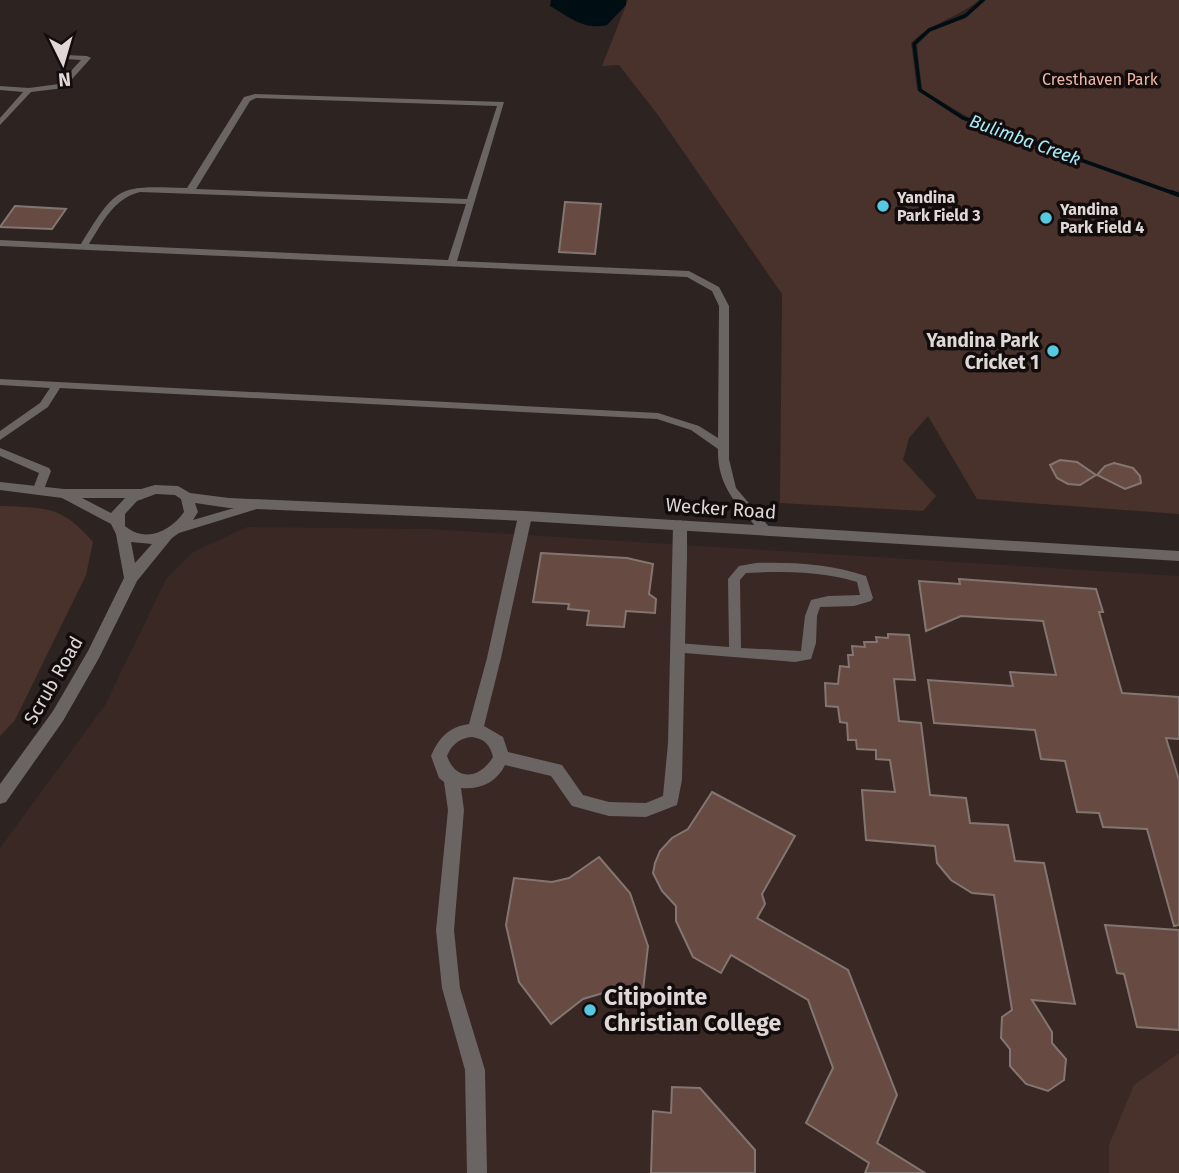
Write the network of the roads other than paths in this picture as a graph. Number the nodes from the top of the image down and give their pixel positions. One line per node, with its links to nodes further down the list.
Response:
1 (68, 57): 3 (lane)
2 (0, 88): 3 (lane)
3 (29, 90): 4 (lane)
4 (0, 123)
5 (190, 191): 6 (lane); 6 (lane); 8 (lane)
6 (469, 202): 9 (lane)
7 (0, 243): 8 (lane)
8 (84, 246): 9 (lane)
9 (452, 262): 13 (lane)
10 (0, 382): 11 (lane)
11 (57, 385): 12 (lane); 13 (lane)
12 (0, 436)
13 (723, 447): 24 (lane)
14 (0, 452): 16 (lane)
15 (0, 486): 16 (street, Wecker Road)
16 (39, 489): 18 (street, Wecker Road)
17 (143, 492): 18 (street, Wecker Road); 19 (street, Wecker Road); 22 (street)
18 (64, 495): 22 (street, Wecker Road)
19 (187, 496): 20 (street, Wecker Road); 25 (street)
20 (260, 505): 21 (street, Wecker Road); 25 (street, Wecker Road)
21 (525, 516): 23 (street, Wecker Road); 31 (street)
22 (116, 521): 26 (street)
23 (680, 525): 24 (street, Wecker Road); 29 (street)
24 (766, 531): 27 (street, Wecker Road)
25 (173, 532): 26 (street, Wecker Road); 28 (street, Scrub Road)
26 (124, 534): 28 (street)
27 (1179, 556)
28 (131, 578): 34 (street, Scrub Road)
29 (677, 648): 30 (lane); 32 (street)
30 (735, 651): 30 (lane)
31 (475, 730): 32 (street); 33 (street)
32 (501, 757): 33 (street)
33 (452, 778): 35 (street)
34 (0, 797)
35 (477, 1173)

